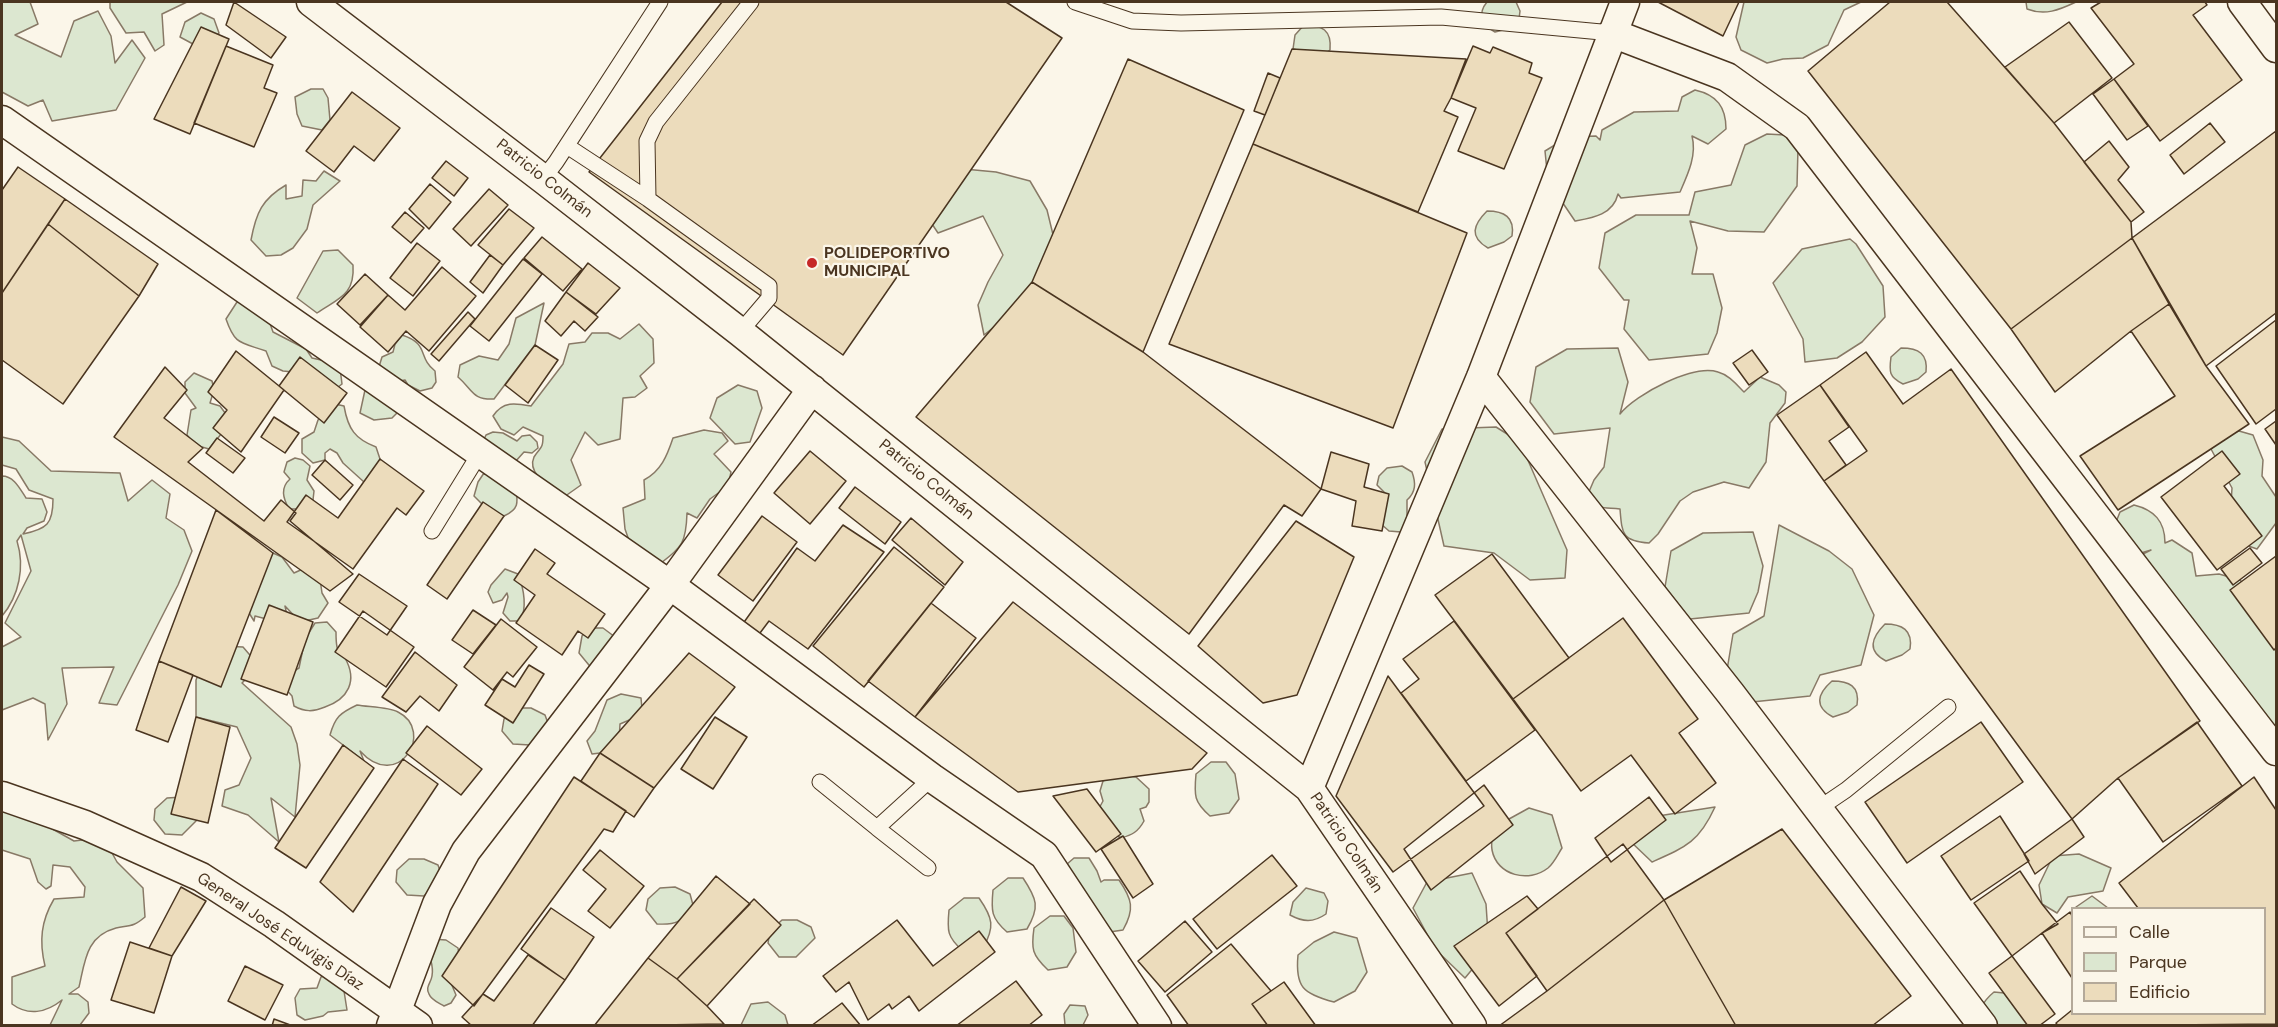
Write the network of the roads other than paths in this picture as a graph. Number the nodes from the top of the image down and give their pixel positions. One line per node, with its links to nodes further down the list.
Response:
1 (310, 2): 11 (street, Patricio Colmán)
2 (660, 2): 10 (lane)
3 (751, 2): 12 (lane)
4 (1075, 2): 7 (lane)
5 (1625, 2): 7 (street)
6 (2242, 2): 8 (street)
7 (1612, 33): 14 (street); 20 (street)
8 (2277, 48)
9 (2, 120): 16 (street)
10 (567, 146): 11 (lane); 12 (lane)
11 (543, 178): 13 (street, Patricio Colmán)
12 (648, 199): 13 (lane)
13 (740, 332): 15 (street, Patricio Colmán)
14 (1481, 377): 23 (street); 25 (street)
15 (812, 389): 18 (street); 23 (street, Patricio Colmán)
16 (480, 453): 17 (lane); 18 (street)
17 (432, 531)
18 (670, 585): 21 (street); 28 (street)
19 (1948, 707): 25 (lane)
20 (2277, 752)
21 (932, 778): 26 (lane); 29 (street)
22 (820, 782): 26 (lane)
23 (1309, 788): 30 (street, Patricio Colmán)
24 (2, 796): 28 (street, General José Eduvigis Díaz)
25 (1818, 809): 31 (street)
26 (877, 828): 27 (lane)
27 (928, 868)
28 (402, 1021)
29 (1157, 1026)
30 (1472, 1026)
31 (1983, 1026)

